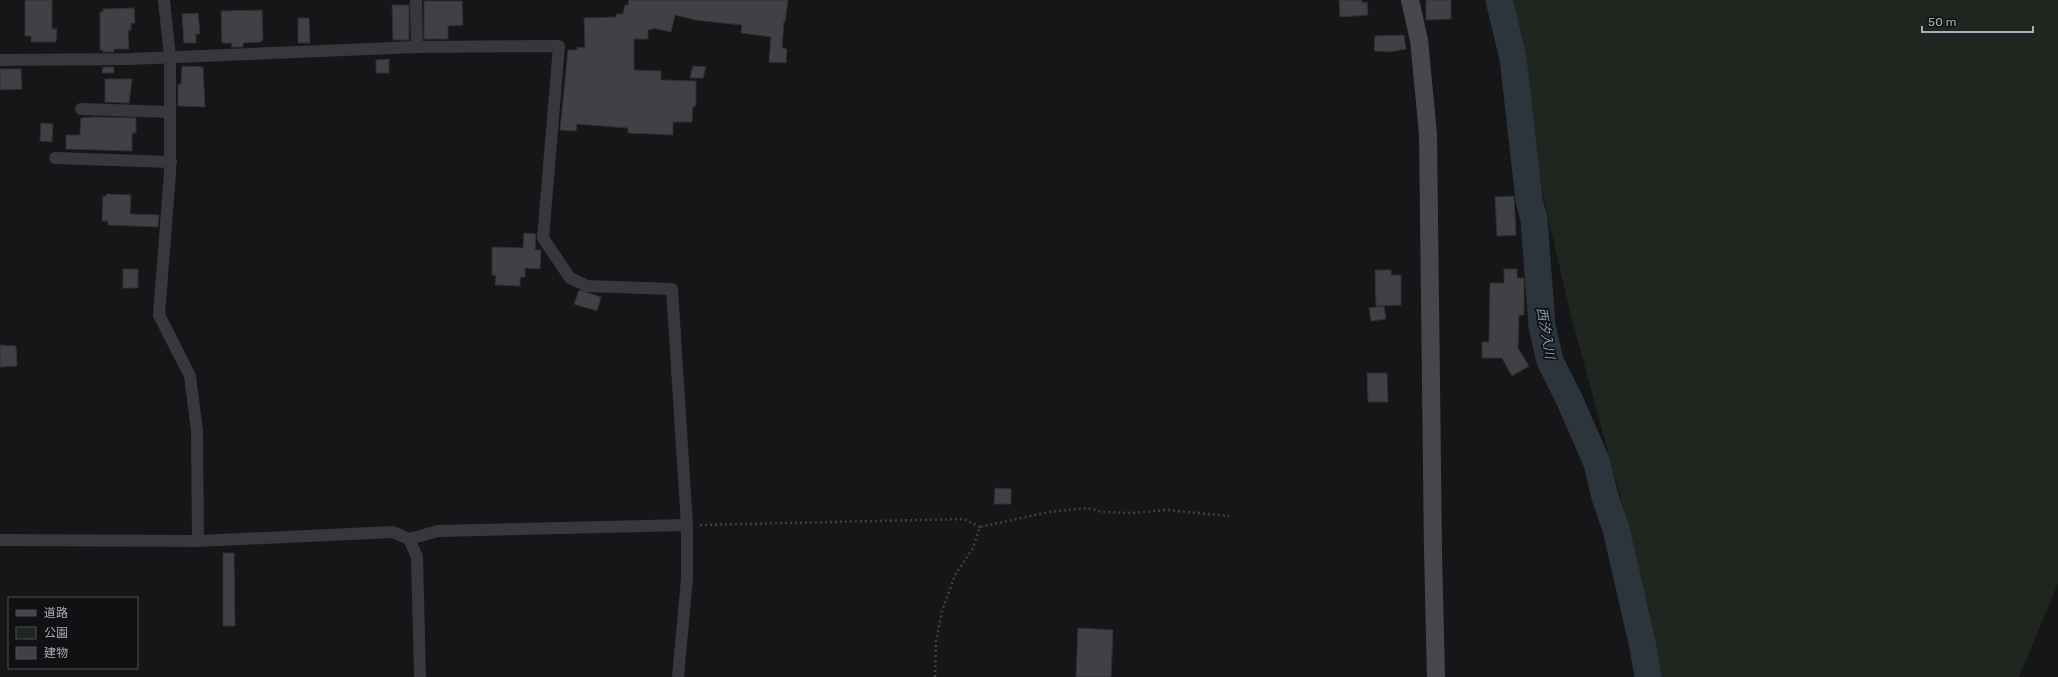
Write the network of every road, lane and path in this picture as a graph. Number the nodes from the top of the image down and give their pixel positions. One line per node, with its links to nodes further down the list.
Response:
1 (164, 0): 5 (street)
2 (416, 0): 4 (street)
3 (1410, 0): 20 (street)
4 (417, 47): 5 (street); 12 (street)
5 (170, 57): 6 (street); 8 (street)
6 (0, 60)
7 (81, 109): 8 (street)
8 (170, 112): 10 (street)
9 (55, 158): 10 (street)
10 (170, 162): 16 (street)
11 (1229, 516): 13 (path)
12 (687, 525): 13 (path); 14 (street); 18 (street)
13 (980, 527): 19 (path)
14 (409, 539): 16 (street); 17 (street)
15 (0, 540): 16 (street)
16 (198, 541)
17 (420, 677)
18 (678, 677)
19 (935, 677)
20 (1436, 677)

